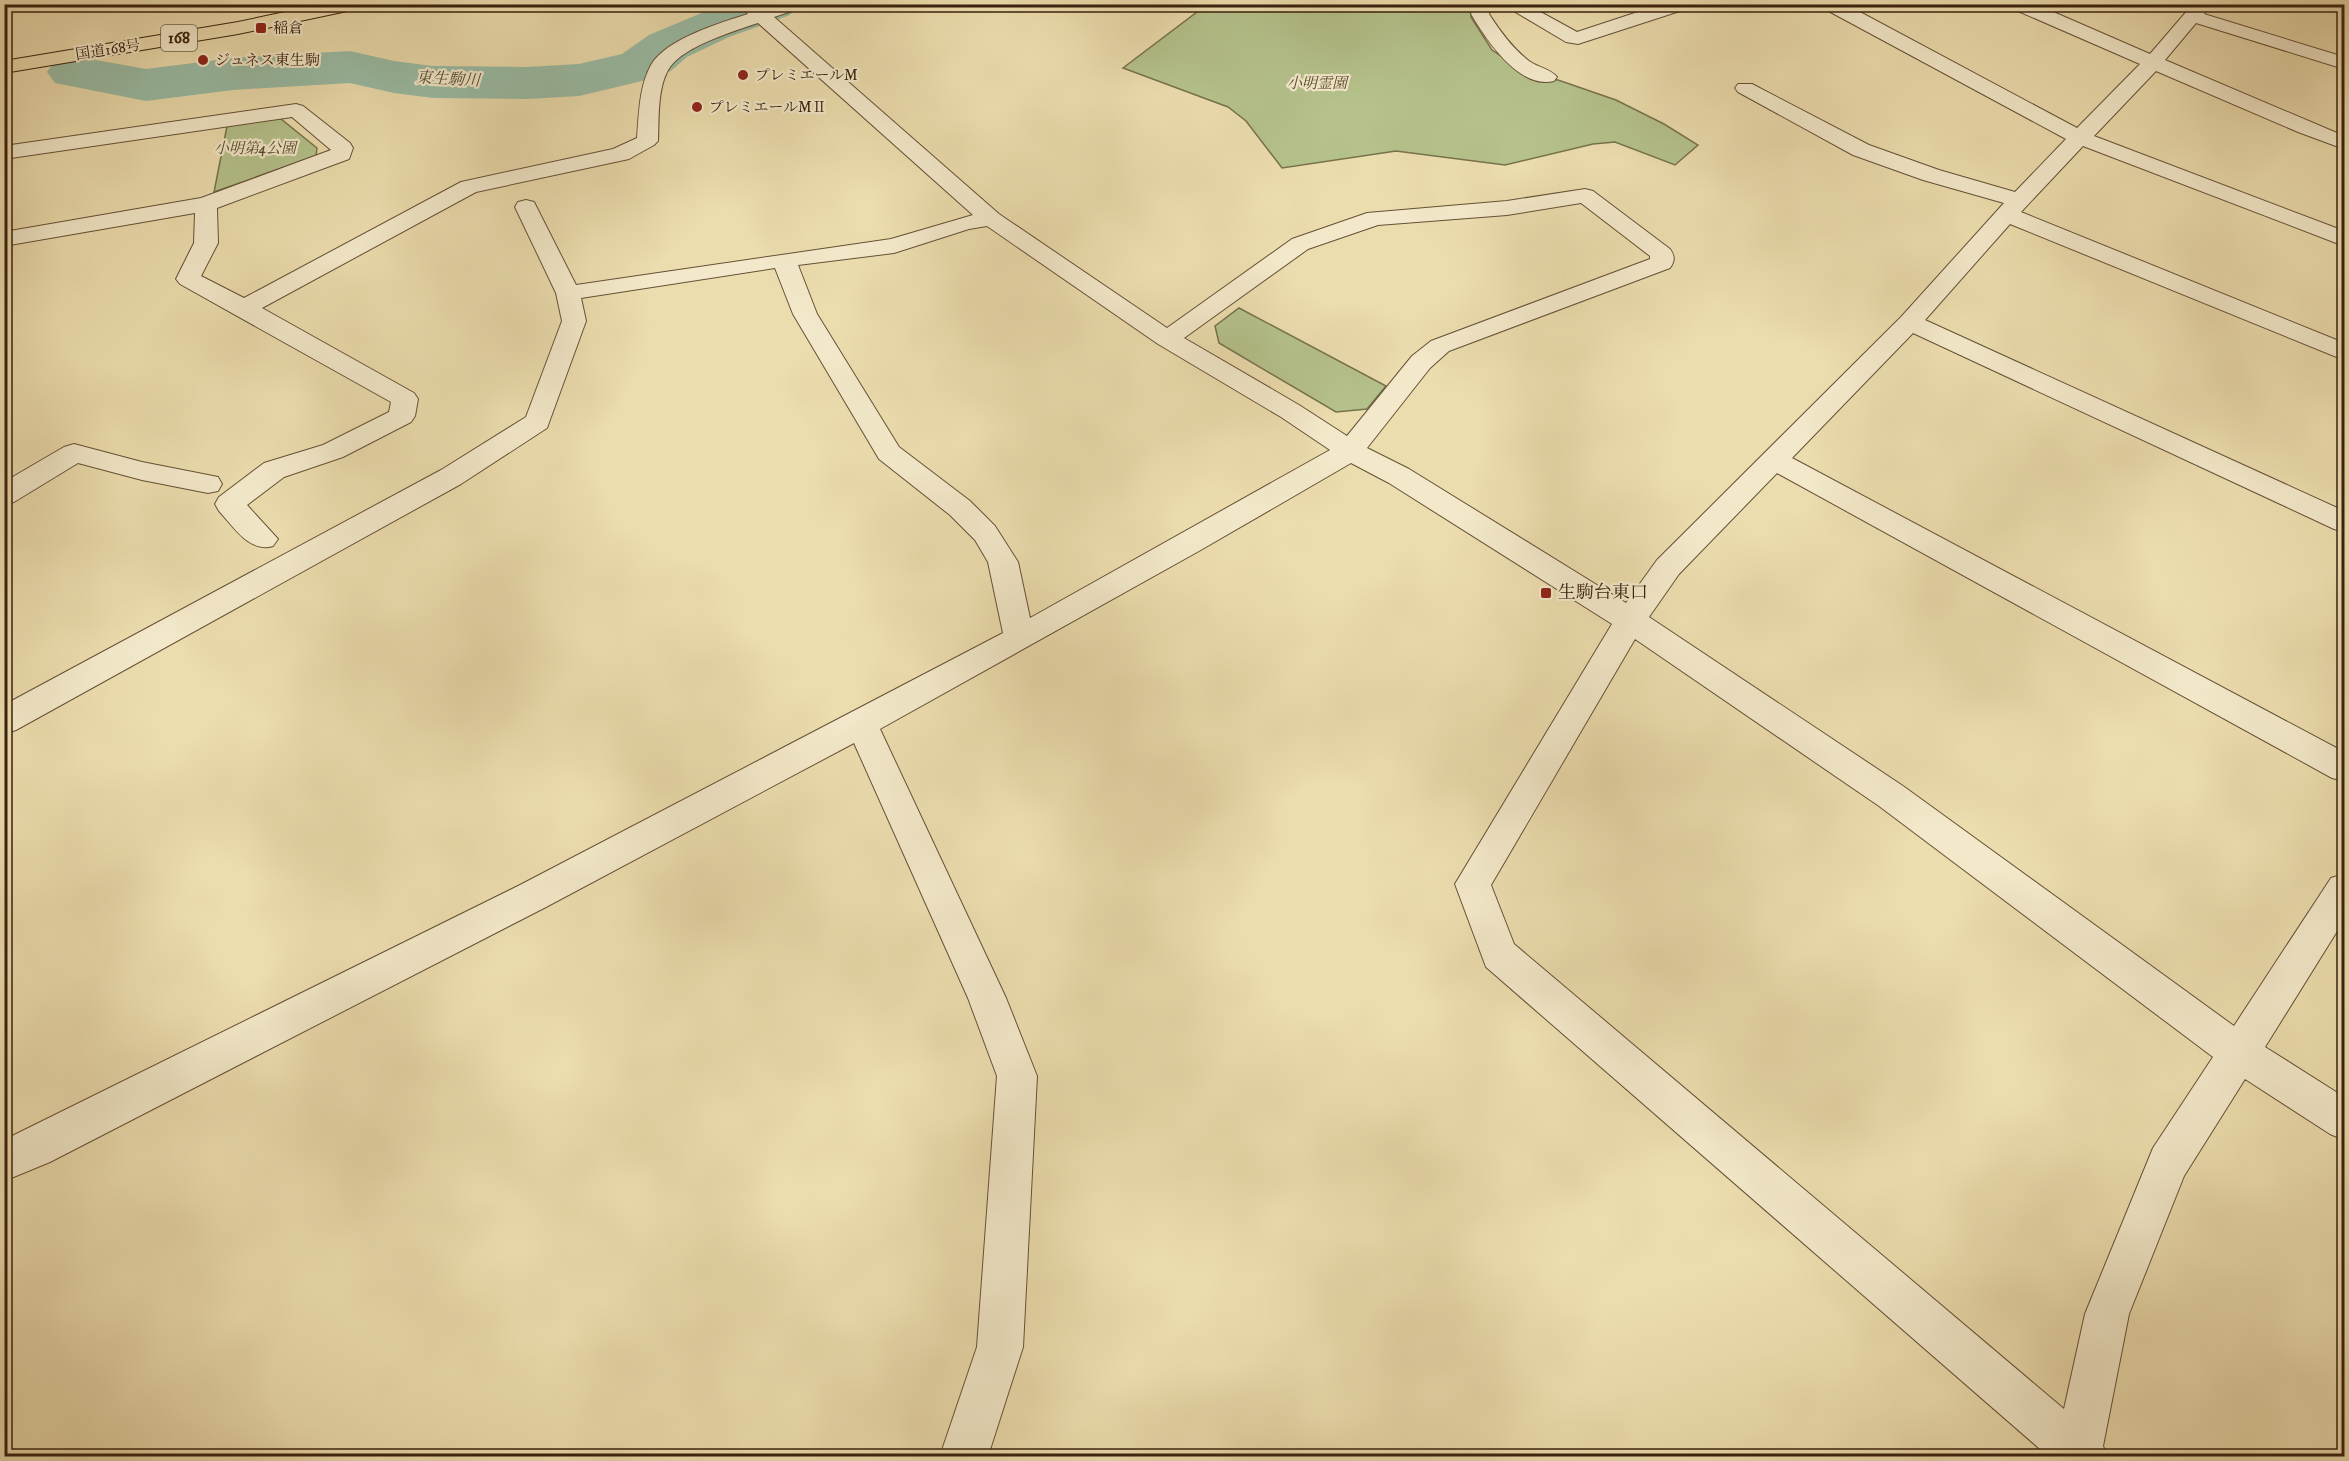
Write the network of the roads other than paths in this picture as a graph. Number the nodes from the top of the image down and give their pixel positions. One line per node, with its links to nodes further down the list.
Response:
1 (295, 4): 11 (highway, 国道168号 / 168)
2 (352, 4): 14 (highway, 国道168号 / 168)
3 (794, 4): 9 (street)
4 (1485, 4): 15 (street)
5 (1511, 4): 6 (street)
6 (1682, 4)
7 (1830, 4): 17 (street)
8 (2018, 4): 12 (street)
9 (754, 10): 23 (street); 28 (street)
10 (2197, 10): 12 (street); 13 (street)
11 (4, 53)
12 (2153, 62): 17 (street); 18 (street)
13 (2344, 63)
14 (4, 67)
15 (1547, 77)
16 (1745, 88): 22 (street)
17 (2078, 137): 22 (street); 25 (street)
18 (2344, 143)
19 (4, 153): 20 (street)
20 (206, 204): 24 (street); 28 (street)
21 (526, 207): 27 (street)
22 (2013, 207): 29 (street); 31 (street)
23 (991, 219): 26 (street); 30 (street)
24 (4, 238)
25 (2344, 238)
26 (784, 260): 27 (street); 39 (street)
27 (568, 293): 40 (street)
28 (244, 308): 37 (street)
29 (1910, 322): 33 (street); 36 (street)
30 (1167, 339): 32 (street); 32 (street)
31 (2344, 352)
32 (1350, 451): 38 (street); 39 (street)
33 (1774, 460): 38 (street); 42 (street)
34 (208, 484): 35 (street)
35 (4, 495)
36 (2344, 522)
37 (263, 539)
38 (1630, 620): 44 (street); 47 (street)
39 (1019, 637): 41 (street)
40 (4, 721)
41 (861, 723): 46 (street); 48 (street)
42 (2344, 768)
43 (2344, 889): 44 (street)
44 (2238, 1052): 45 (street); 47 (street)
45 (2344, 1120)
46 (4, 1161)
47 (2080, 1455)
48 (964, 1456)

